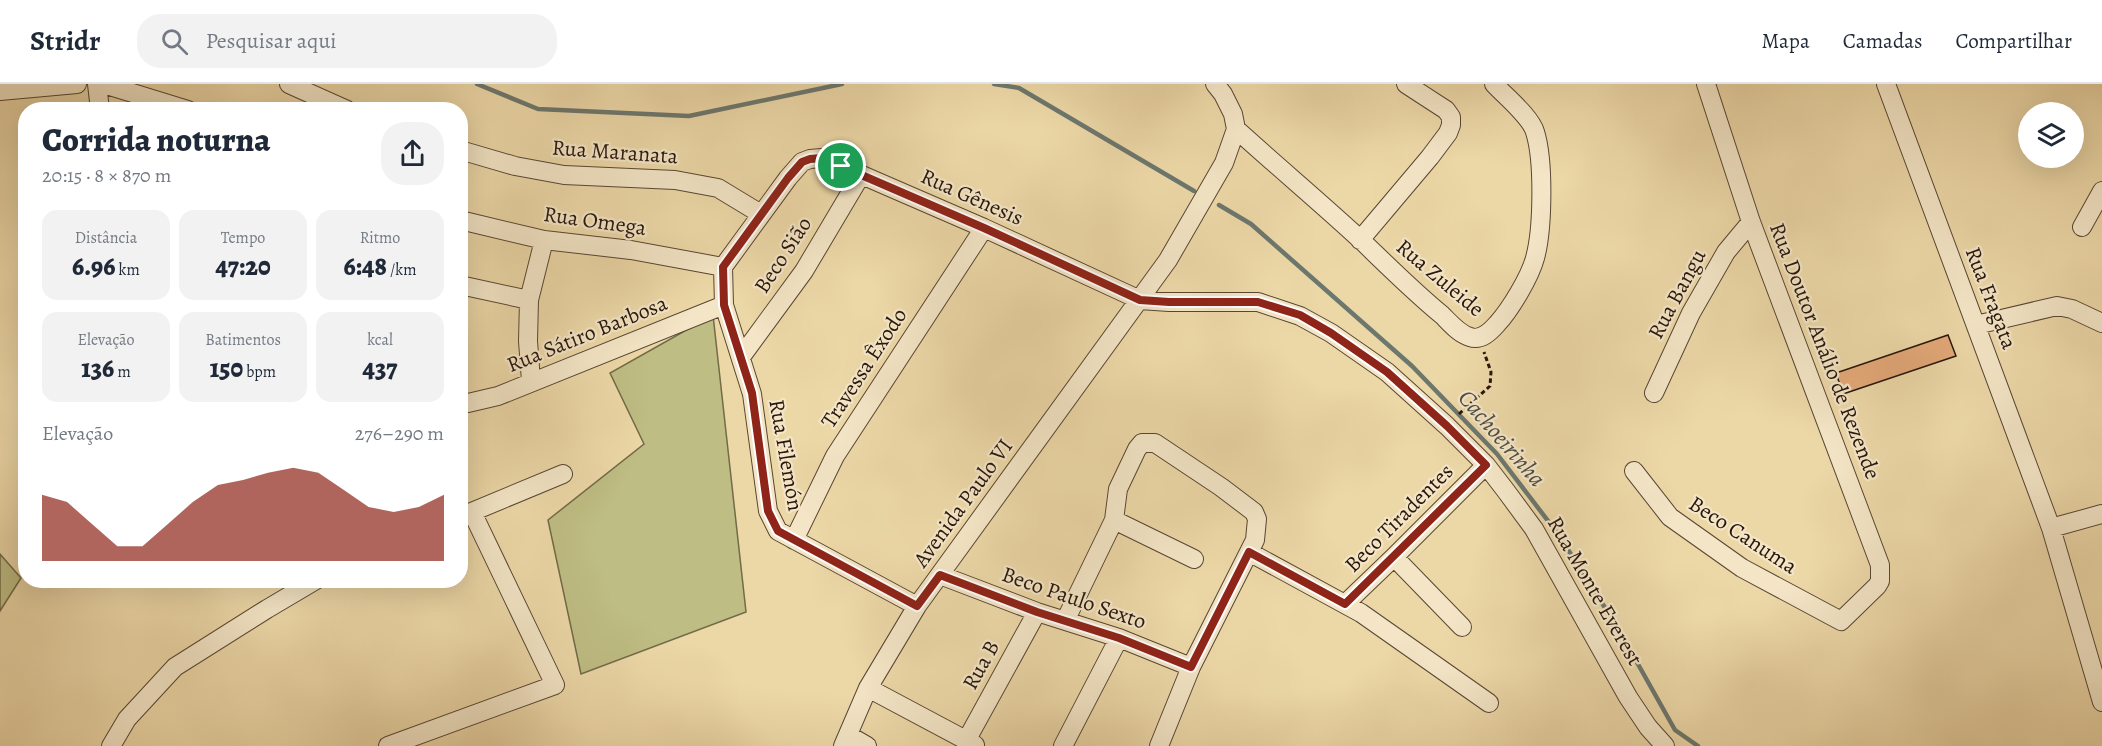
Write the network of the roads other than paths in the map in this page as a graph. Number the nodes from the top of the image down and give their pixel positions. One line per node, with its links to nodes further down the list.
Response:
1 (77, 84): 10 (street)
2 (97, 84): 11 (street)
3 (103, 84): 12 (street)
4 (289, 84): 13 (street)
5 (1215, 84): 14 (street)
6 (1406, 84): 24 (street)
7 (1494, 84): 24 (street, Rua Zuleide)
8 (1706, 84): 20 (street, Rua Doutor Análio de Rezende)
9 (1887, 84): 31 (street, Rua Fragata)
10 (0, 91)
11 (99, 102)
12 (162, 102)
13 (329, 102)
14 (1236, 129): 24 (street, Rua Zuleide); 28 (street, Avenida Paulo VI)
15 (468, 152): 18 (street, Rua Maranata)
16 (861, 175): 18 (street, Rua Gênesis); 22 (street, Rua Gênesis); 32 (street, Beco Sião)
17 (2102, 191): 21 (street)
18 (761, 213): 25 (street, Rua Gênesis)
19 (468, 222): 23 (street, Rua Omega)
20 (1751, 222): 34 (street, Rua Bangu); 54 (street, Rua Doutor Análio de Rezende)
21 (2082, 227)
22 (984, 228): 28 (street, Rua Gênesis); 44 (street, Travessa Êxodo)
23 (544, 240): 25 (street, Rua Omega); 27 (street)
24 (1360, 240)
25 (723, 267): 29 (street, Rua Filemón)
26 (468, 287): 27 (street)
27 (529, 300): 33 (street)
28 (1140, 300): 36 (street, Rua Monte Everest); 48 (street, Avenida Paulo VI)
29 (724, 305): 32 (street, Rua Filemón); 33 (street, Rua Sátiro Barbosa)
30 (2102, 323): 31 (street)
31 (1976, 326): 43 (street, Rua Fragata)
32 (741, 357): 44 (street, Rua Filemón)
33 (531, 381): 35 (street, Rua Sátiro Barbosa)
34 (1654, 393)
35 (468, 403)
36 (1486, 465): 46 (street, Beco Tiradentes); 70 (street, Rua Monte Everest)
37 (1634, 471): 54 (street, Beco Canuma)
38 (563, 474): 39 (street)
39 (468, 513)
40 (2102, 514): 43 (street)
41 (468, 518): 66 (street)
42 (1114, 520): 45 (street); 47 (street); 53 (street)
43 (2051, 528): 59 (street, Rua Fragata)
44 (794, 540): 51 (street, Rua Filemón)
45 (1249, 552): 50 (street); 57 (street)
46 (1394, 557): 50 (street, Beco Tiradentes); 55 (street)
47 (1194, 559)
48 (940, 575): 51 (street, Avenida Paulo VI); 52 (street, Beco Paulo Sexto)
49 (302, 588): 61 (street)
50 (1345, 604): 60 (street)
51 (917, 606): 58 (street, Avenida Paulo VI)
52 (1037, 612): 53 (street, Beco Paulo Sexto); 63 (street, Rua B)
53 (1066, 619): 56 (street, Beco Paulo Sexto)
54 (1841, 621)
55 (1462, 627)
56 (1119, 638): 57 (street, Beco Paulo Sexto); 68 (street)
57 (1191, 667): 69 (street)
58 (868, 688): 62 (street, Avenida Paulo VI); 63 (street)
59 (2101, 697)
60 (1489, 703)
61 (122, 728): 64 (street); 65 (street)
62 (845, 741): 67 (street)
63 (972, 743)
64 (111, 746)
65 (129, 746)
66 (388, 746)
67 (867, 746)
68 (1064, 746)
69 (1159, 746)
70 (1665, 746)

